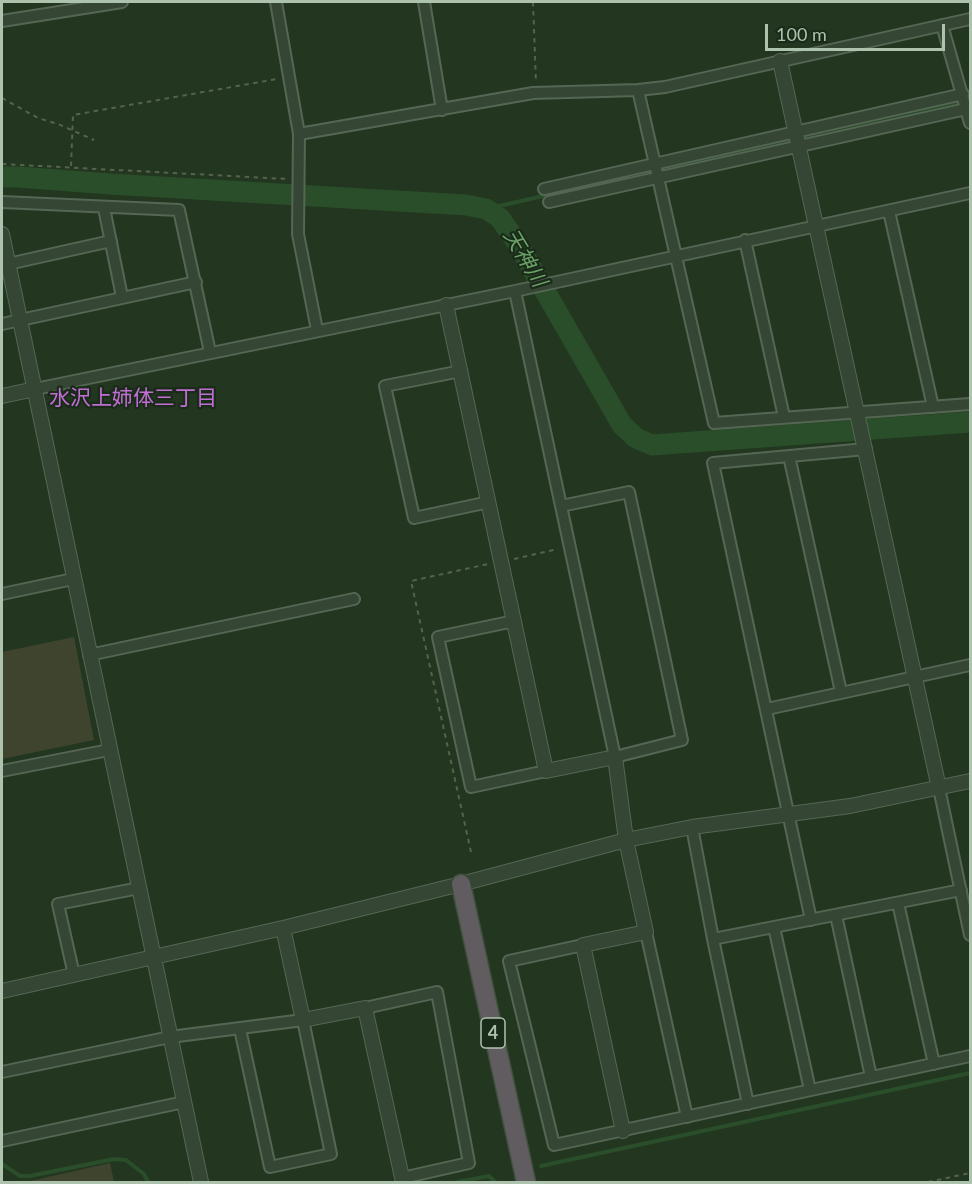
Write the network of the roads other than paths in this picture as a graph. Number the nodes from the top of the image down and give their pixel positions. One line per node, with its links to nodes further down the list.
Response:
1 (122, 2): 5 (street)
2 (276, 2): 13 (street)
3 (424, 2): 11 (street)
4 (970, 19): 6 (street)
5 (2, 21)
6 (942, 26): 7 (street); 9 (street)
7 (780, 62): 8 (street); 14 (street)
8 (638, 90): 11 (street); 15 (street)
9 (963, 94): 10 (street); 14 (street)
10 (966, 109): 12 (street); 14 (street)
11 (442, 110): 13 (street)
12 (970, 123)
13 (299, 134): 35 (street)
14 (798, 139): 15 (street); 16 (street); 23 (street)
15 (654, 164): 16 (street); 17 (street)
16 (657, 177): 20 (street); 27 (street)
17 (544, 189)
18 (970, 192): 22 (street)
19 (2, 202): 21 (street)
20 (549, 202)
21 (104, 208): 26 (street); 29 (street)
22 (889, 211): 23 (street); 41 (street)
23 (817, 225): 25 (street); 42 (street)
24 (2, 234): 28 (street)
25 (745, 240): 27 (street); 43 (street)
26 (111, 242): 28 (street); 31 (street)
27 (675, 256): 30 (street); 43 (street)
28 (8, 264): 33 (street)
29 (196, 282): 31 (street); 36 (street)
30 (515, 291): 32 (street); 47 (street)
31 (122, 297): 33 (street)
32 (446, 305): 35 (street); 37 (street)
33 (21, 320): 34 (street); 38 (street)
34 (2, 324)
35 (317, 330): 36 (street)
36 (210, 352): 38 (street)
37 (460, 371): 46 (street); 46 (street)
38 (35, 389): 39 (street); 48 (street)
39 (2, 396)
40 (970, 404): 41 (street)
41 (933, 406): 42 (street)
42 (859, 413): 43 (street); 44 (street)
43 (784, 417)
44 (866, 449): 45 (street); 54 (street)
45 (789, 456): 55 (street); 56 (street)
46 (489, 502): 51 (street)
47 (561, 506): 58 (street); 58 (street)
48 (73, 579): 49 (street); 52 (street)
49 (2, 594)
50 (354, 599): 52 (street)
51 (514, 621): 60 (street); 60 (street)
52 (89, 655): 57 (street)
53 (970, 665): 54 (street)
54 (915, 677): 55 (street); 62 (street)
55 (841, 692): 56 (street)
56 (766, 709): 63 (street)
57 (109, 750): 59 (street); 67 (street)
58 (615, 757): 60 (street); 65 (street)
59 (2, 771)
60 (546, 771)
61 (970, 781): 62 (street)
62 (939, 788): 63 (street); 68 (street)
63 (789, 816): 64 (street); 71 (street)
64 (692, 827): 65 (street); 76 (street)
65 (626, 840): 66 (street); 74 (street)
66 (461, 884): 73 (street); 97 (highway, 4)
67 (139, 888): 78 (street); 79 (street)
68 (961, 890): 69 (street); 75 (street)
69 (898, 903): 70 (street); 86 (street)
70 (836, 915): 71 (street); 88 (street)
71 (812, 920): 72 (street)
72 (774, 927): 76 (street); 89 (street)
73 (283, 928): 78 (street); 82 (street)
74 (646, 932): 77 (street); 92 (street)
75 (970, 935)
76 (712, 939): 91 (street)
77 (583, 945): 93 (street); 93 (street)
78 (153, 957): 79 (street); 84 (street)
79 (74, 975): 80 (street)
80 (2, 991)
81 (365, 1008): 82 (street); 95 (street); 95 (street)
82 (303, 1020): 83 (street); 83 (street)
83 (240, 1029): 84 (street)
84 (170, 1037): 87 (street); 90 (street)
85 (970, 1056): 86 (street)
86 (934, 1064): 88 (street)
87 (2, 1072)
88 (871, 1077): 89 (street)
89 (810, 1090): 91 (street)
90 (184, 1102): 94 (street); 96 (street)
91 (748, 1104): 92 (street)
92 (687, 1117): 93 (street)
93 (623, 1131)
94 (2, 1141)
95 (402, 1180)
96 (201, 1182)
97 (525, 1182)

